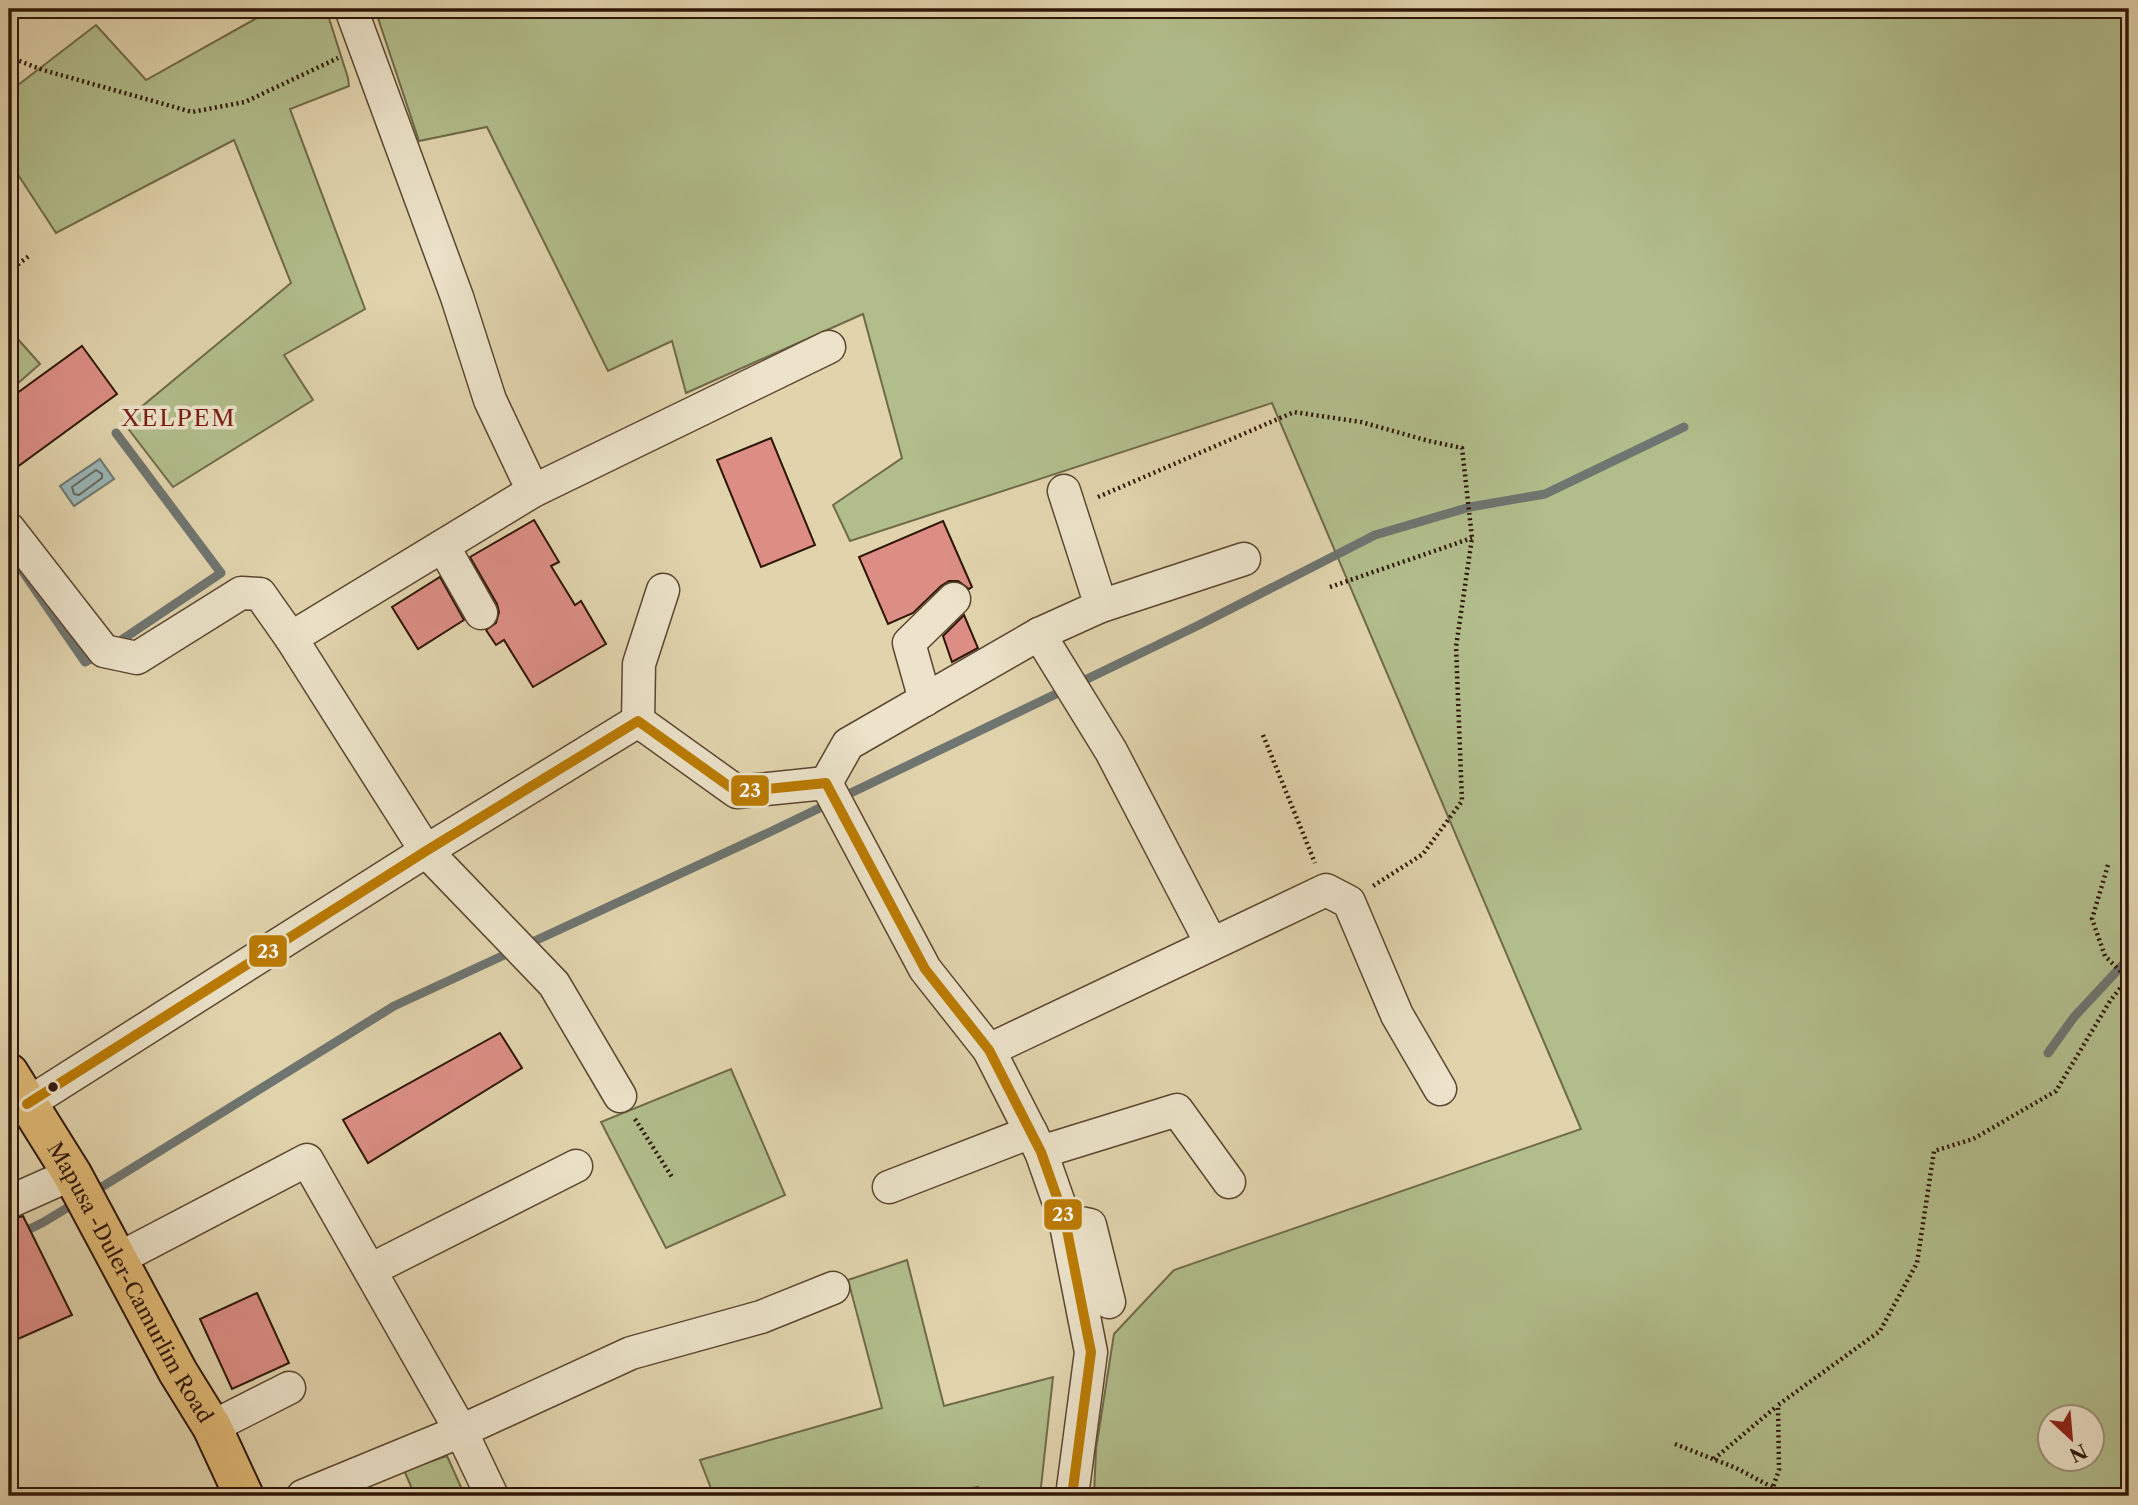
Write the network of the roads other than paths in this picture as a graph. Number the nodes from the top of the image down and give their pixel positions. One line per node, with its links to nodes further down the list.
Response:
1 (351, 9): 3 (street)
2 (829, 347): 3 (street)
3 (533, 491): 6 (street)
4 (1067, 500): 10 (street)
5 (9, 529): 13 (street)
6 (443, 546): 11 (street); 13 (street)
7 (1244, 559): 10 (street)
8 (663, 590): 15 (street)
9 (954, 599): 14 (street)
10 (1101, 606): 12 (street)
11 (481, 613)
12 (1039, 635): 14 (street); 18 (street)
13 (291, 638): 17 (street)
14 (925, 700): 16 (street)
15 (638, 721): 16 (street); 17 (street)
16 (826, 783): 19 (street)
17 (426, 851): 20 (street); 22 (street)
18 (1211, 943): 19 (street); 21 (street)
19 (989, 1050): 23 (street)
20 (18, 1088): 25 (main road, Mapusa -Duler-Camurlim Road)
21 (1440, 1089)
22 (620, 1096)
23 (1036, 1142): 26 (street); 27 (street); 29 (street)
24 (576, 1166): 31 (street)
25 (72, 1174): 28 (street); 30 (main road, Mapusa -Duler-Camurlim Road)
26 (1229, 1182)
27 (889, 1187)
28 (9, 1202)
29 (1065, 1220): 33 (street); 40 (street)
30 (118, 1259): 31 (street); 35 (main road, Mapusa -Duler-Camurlim Road)
31 (370, 1270): 36 (street)
32 (833, 1288): 36 (street)
33 (1109, 1302)
34 (289, 1388): 35 (street)
35 (212, 1427): 37 (main road, Mapusa -Duler-Camurlim Road)
36 (461, 1431): 38 (street); 39 (street)
37 (244, 1496)
38 (303, 1496)
39 (492, 1496)
40 (1072, 1496)

